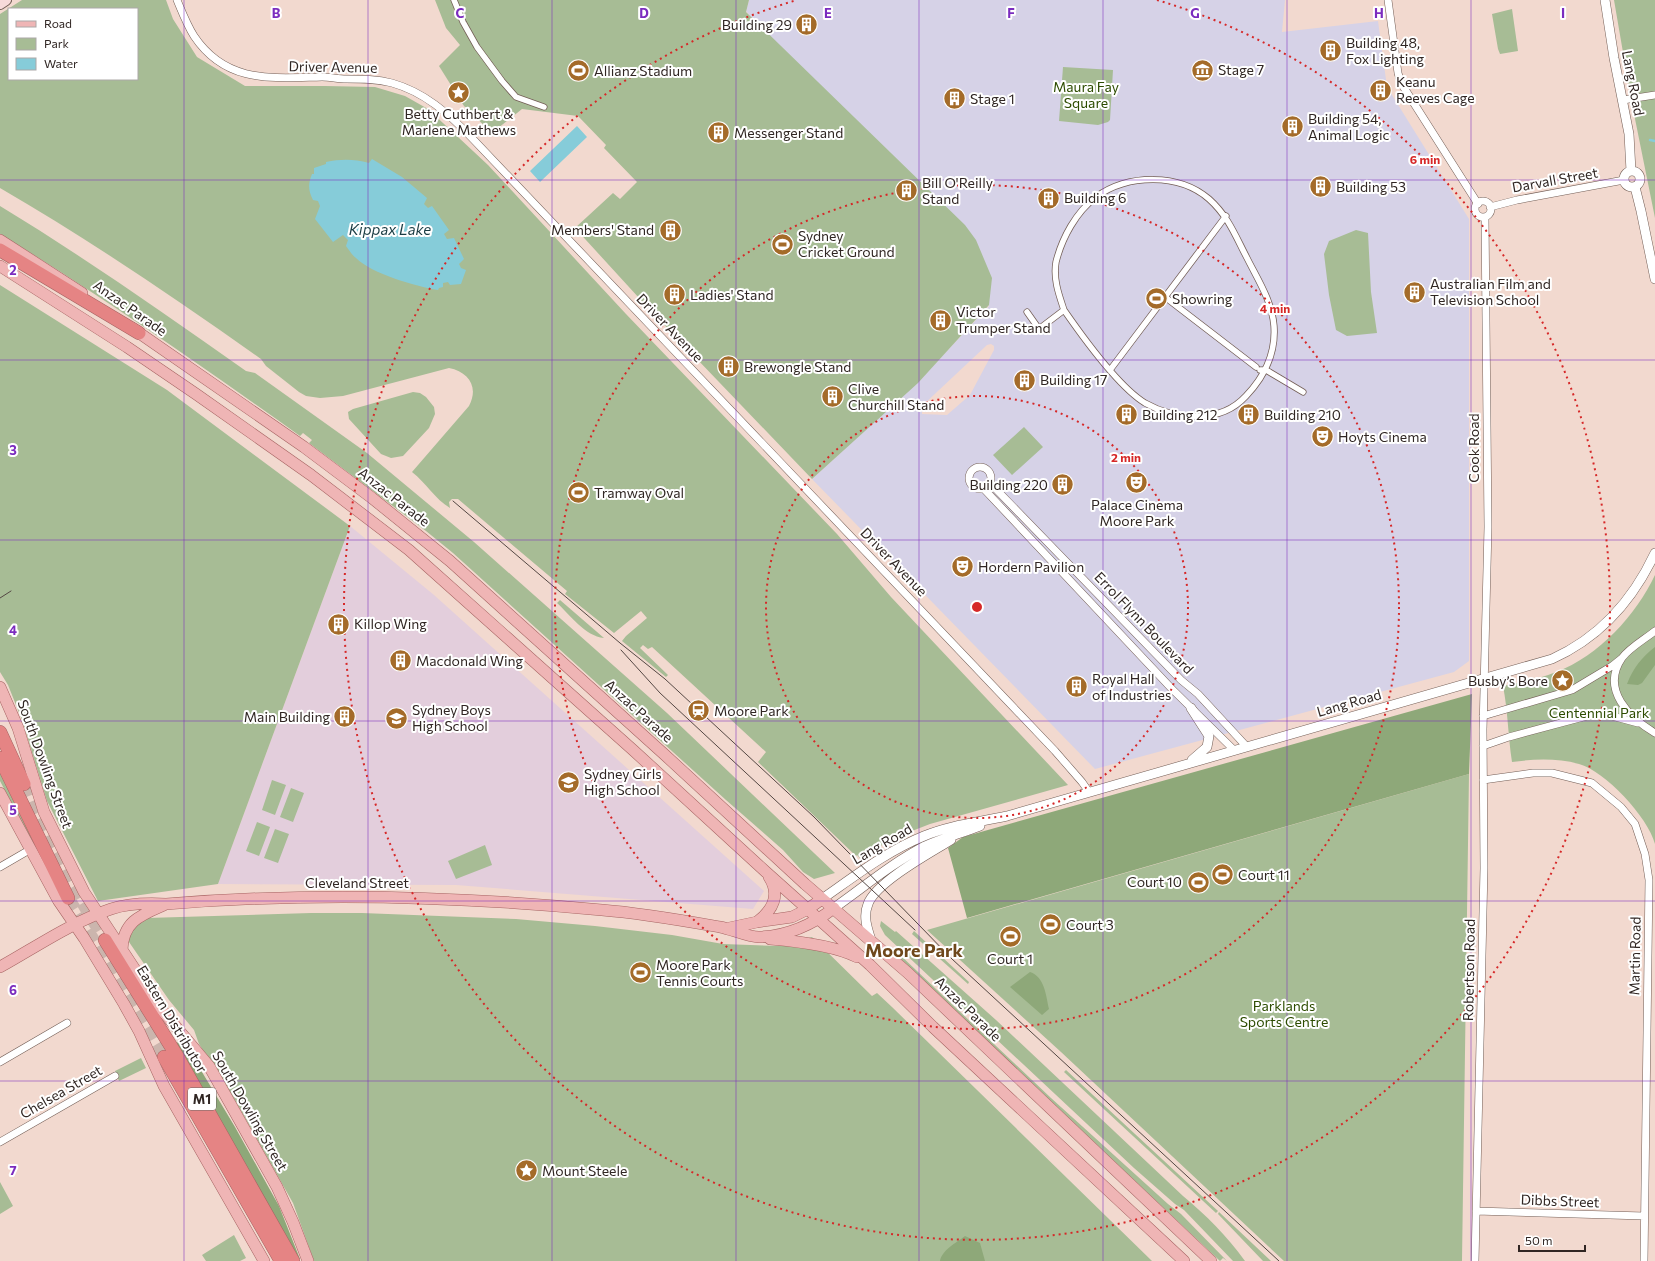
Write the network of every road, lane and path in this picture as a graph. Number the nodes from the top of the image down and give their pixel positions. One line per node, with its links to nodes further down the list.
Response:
1 (6, 0): 6 (main road)
2 (177, 0): 47 (street, Driver Avenue)
3 (454, 0): 9 (street)
4 (1388, 0): 13 (street)
5 (1605, 0): 8 (street, Lang Road)
6 (0, 4)
7 (1655, 95): 8 (street)
8 (1623, 100): 10 (street, Lang Road)
9 (544, 107)
10 (1631, 171): 11 (street); 12 (street)
11 (1624, 180): 12 (street); 14 (street, Darvall Street)
12 (1635, 187): 20 (street)
13 (1478, 204): 14 (street); 16 (street)
14 (1490, 207): 16 (street)
15 (1226, 216): 21 (street); 22 (street); 26 (street)
16 (1485, 217): 33 (street, Cook Road)
17 (0, 240): 24 (main road, Anzac Parade)
18 (0, 250): 24 (highway)
19 (0, 266): 53 (main road)
20 (1655, 279)
21 (1165, 298): 25 (street); 26 (street)
22 (1064, 310): 23 (street); 25 (street)
23 (1027, 312)
24 (139, 333): 55 (main road, Anzac Parade)
25 (1110, 370): 26 (street)
26 (1266, 370): 27 (street)
27 (1303, 392)
28 (990, 483): 29 (street); 29 (street); 41 (street, Errol Flynn Boulevard)
29 (984, 489): 35 (street, Errol Flynn Boulevard)
30 (1655, 552): 33 (street, Lang Road)
31 (1655, 631): 32 (street)
32 (1622, 658): 36 (street); 37 (street)
33 (1484, 679): 36 (street, Robertson Road); 41 (street, Lang Road)
34 (0, 687): 59 (main road, South Dowling Street)
35 (1191, 708): 42 (street, Errol Flynn Boulevard); 44 (street)
36 (1483, 716): 40 (street, Robertson Road)
37 (1638, 723): 39 (street); 40 (street)
38 (0, 732): 46 (highway)
39 (1655, 733)
40 (1483, 746): 45 (street, Robertson Road)
41 (1247, 747): 42 (street, Lang Road)
42 (1234, 750): 44 (street, Lang Road)
43 (0, 758): 54 (highway)
44 (1187, 764): 47 (street, Lang Road)
45 (1483, 780): 75 (street, Robertson Road); 76 (street, Martin Road)
46 (24, 784)
47 (1089, 792): 49 (street, Lang Road)
48 (0, 793): 51 (main road)
49 (1007, 816): 50 (street, Lang Road); 55 (street, Lang Road)
50 (964, 832): 57 (street, Lang Road); 66 (street)
51 (31, 849): 52 (street); 62 (main road)
52 (0, 867)
53 (766, 872): 58 (main road); 61 (main road)
54 (68, 898)
55 (822, 898): 57 (main road, Anzac Parade); 58 (main road, Cleveland Street)
56 (166, 904): 59 (main road, Cleveland Street); 63 (main road, Cleveland Street); 67 (main road)
57 (834, 908): 60 (main road, Cleveland Street); 66 (main road, Anzac Parade)
58 (808, 909): 60 (main road); 61 (main road, Cleveland Street)
59 (99, 914): 62 (main road, Cleveland Street); 67 (main road, South Dowling Street)
60 (820, 919): 64 (main road, Cleveland Street); 68 (main road)
61 (757, 922): 63 (main road, Cleveland Street)
62 (75, 925): 69 (main road, Cleveland Street); 77 (main road)
63 (727, 928): 64 (main road, Cleveland Street)
64 (758, 937): 68 (main road)
65 (106, 940): 79 (highway, Eastern Distributor / M1)
66 (871, 940): 82 (main road, Anzac Parade)
67 (122, 950): 80 (main road, South Dowling Street)
68 (870, 965): 81 (main road)
69 (0, 967)
70 (67, 1023): 72 (street)
71 (164, 1057): 78 (highway, Eastern Distributor / M1)
72 (0, 1062)
73 (115, 1076): 74 (street, Chelsea Street)
74 (0, 1142)
75 (1476, 1211): 76 (street, Dibbs Street); 83 (street, Robertson Road)
76 (1644, 1216): 84 (street, Martin Road)
77 (264, 1261)
78 (281, 1261)
79 (293, 1261)
80 (308, 1261)
81 (1184, 1261)
82 (1211, 1261)
83 (1475, 1261)
84 (1644, 1261)

